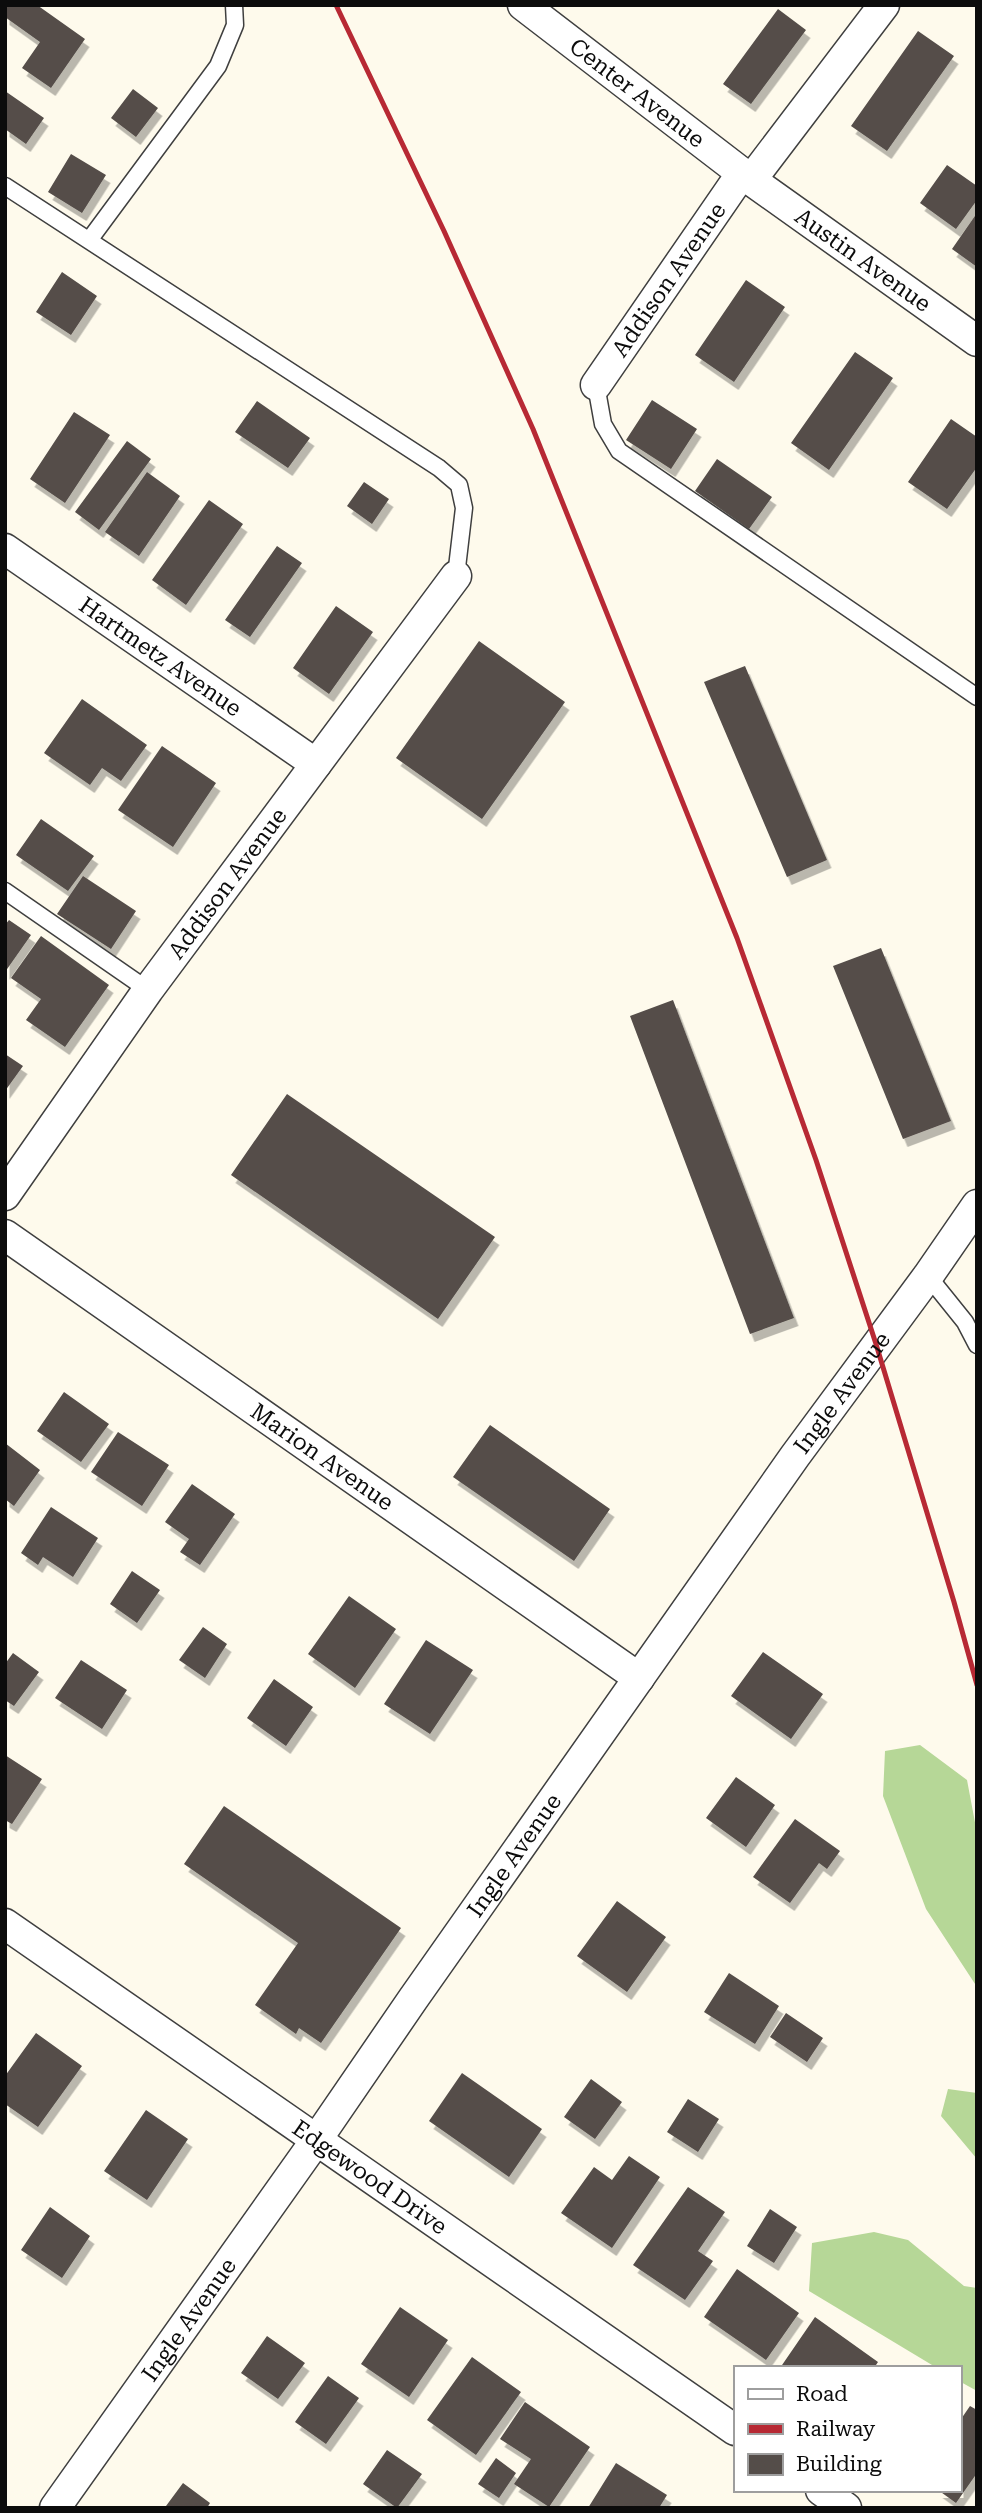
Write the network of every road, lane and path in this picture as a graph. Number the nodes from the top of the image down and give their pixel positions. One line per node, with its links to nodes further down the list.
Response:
1 (234, 5): 6 (lane)
2 (523, 5): 4 (street, Center Avenue)
3 (884, 5): 4 (street, Addison Avenue)
4 (747, 177): 7 (street, Austin Avenue); 8 (street, Addison Avenue)
5 (5, 186): 6 (lane)
6 (90, 239): 10 (lane)
7 (977, 341)
8 (596, 385): 11 (lane)
9 (5, 549): 12 (street, Hartmetz Avenue)
10 (456, 576): 12 (street, Addison Avenue)
11 (977, 697)
12 (316, 764): 14 (street, Addison Avenue)
13 (5, 891): 14 (lane)
14 (148, 990): 15 (street, Addison Avenue)
15 (5, 1195)
16 (977, 1205): 18 (street, Ingle Avenue)
17 (5, 1235): 20 (street, Marion Avenue)
18 (928, 1276): 19 (lane); 20 (street, Ingle Avenue)
19 (977, 1345)
20 (639, 1678): 22 (street, Ingle Avenue)
21 (5, 1924): 22 (street, Edgewood Drive)
22 (317, 2139): 23 (street, Edgewood Drive); 25 (street, Ingle Avenue)
23 (734, 2429)
24 (824, 2492): 26 (street)
25 (55, 2508)
26 (846, 2508)

